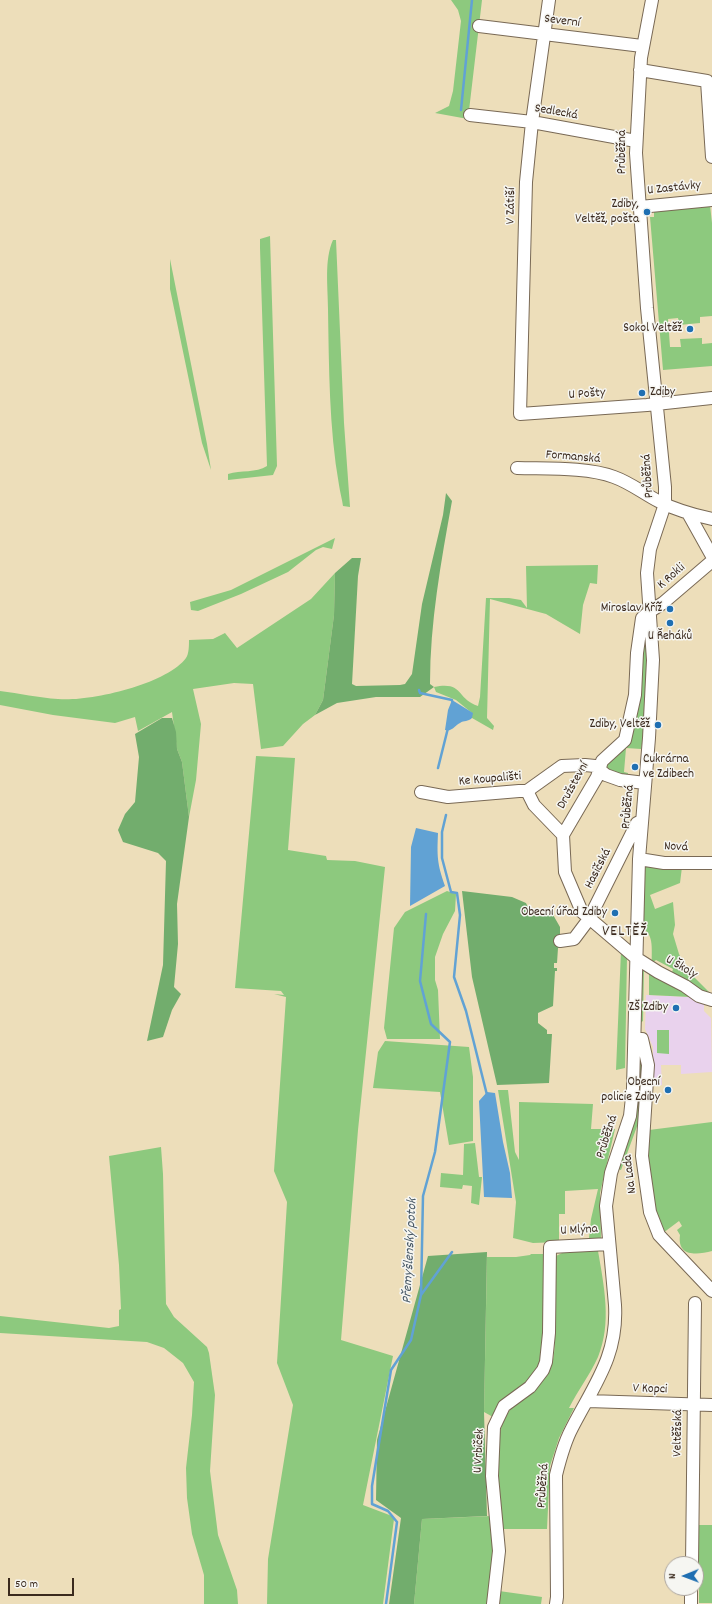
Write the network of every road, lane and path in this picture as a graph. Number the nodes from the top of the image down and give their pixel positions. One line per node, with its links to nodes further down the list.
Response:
1 (549, 0): 4 (street, V Zátiší)
2 (652, 0): 5 (street, Průběžná)
3 (479, 26): 4 (street, Severní)
4 (544, 34): 5 (street, Severní); 8 (street, V Zátiší)
5 (642, 46): 6 (street, Průběžná)
6 (640, 70): 9 (street, Průběžná); 10 (street)
7 (470, 115): 8 (street, Sedlecká)
8 (532, 122): 9 (street, Sedlecká); 15 (street, V Zátiší)
9 (636, 140): 12 (street, Průběžná)
10 (712, 157)
11 (712, 200): 12 (street, U Zastávky)
12 (640, 207): 14 (street, Průběžná)
13 (712, 398): 14 (street, U Pošty)
14 (656, 404): 15 (street, U Pošty); 17 (street, Průběžná)
15 (520, 414)
16 (517, 468): 17 (street, Formanská)
17 (665, 504): 18 (street, Formanská); 22 (street, Průběžná)
18 (688, 513): 19 (street, Formanská); 20 (street)
19 (712, 519)
20 (712, 556)
21 (712, 561): 22 (street, K Rokli)
22 (649, 612): 23 (street, Družstevní); 24 (street, Průběžná)
23 (600, 770): 24 (street, Ke Koupališti); 26 (street, Ke Koupališti); 28 (street, Družstevní)
24 (645, 783): 27 (street, Průběžná)
25 (421, 792): 26 (street, Ke Koupališti)
26 (527, 792): 28 (street)
27 (642, 821): 29 (street, Průběžná); 31 (street, Hasičská)
28 (562, 835): 31 (street)
29 (639, 859): 30 (street, Nová); 33 (street, Průběžná)
30 (712, 863)
31 (589, 919): 32 (street, Hasičská); 33 (street)
32 (560, 941)
33 (636, 958): 34 (street, U Školy); 35 (street, Průběžná)
34 (712, 1000)
35 (635, 1039): 36 (street, Průběžná); 38 (street, Na Lada)
36 (609, 1244): 37 (street, U Mlýna); 40 (street, Průběžná)
37 (550, 1247): 44 (street, U Vrbiček)
38 (712, 1291)
39 (695, 1303): 42 (street, Veltěžská)
40 (588, 1401): 42 (street, V Kopci); 45 (street, Průběžná)
41 (712, 1405): 42 (street, V Kopci)
42 (693, 1406): 43 (street, Veltěžská)
43 (692, 1556)
44 (492, 1604)
45 (556, 1604)

